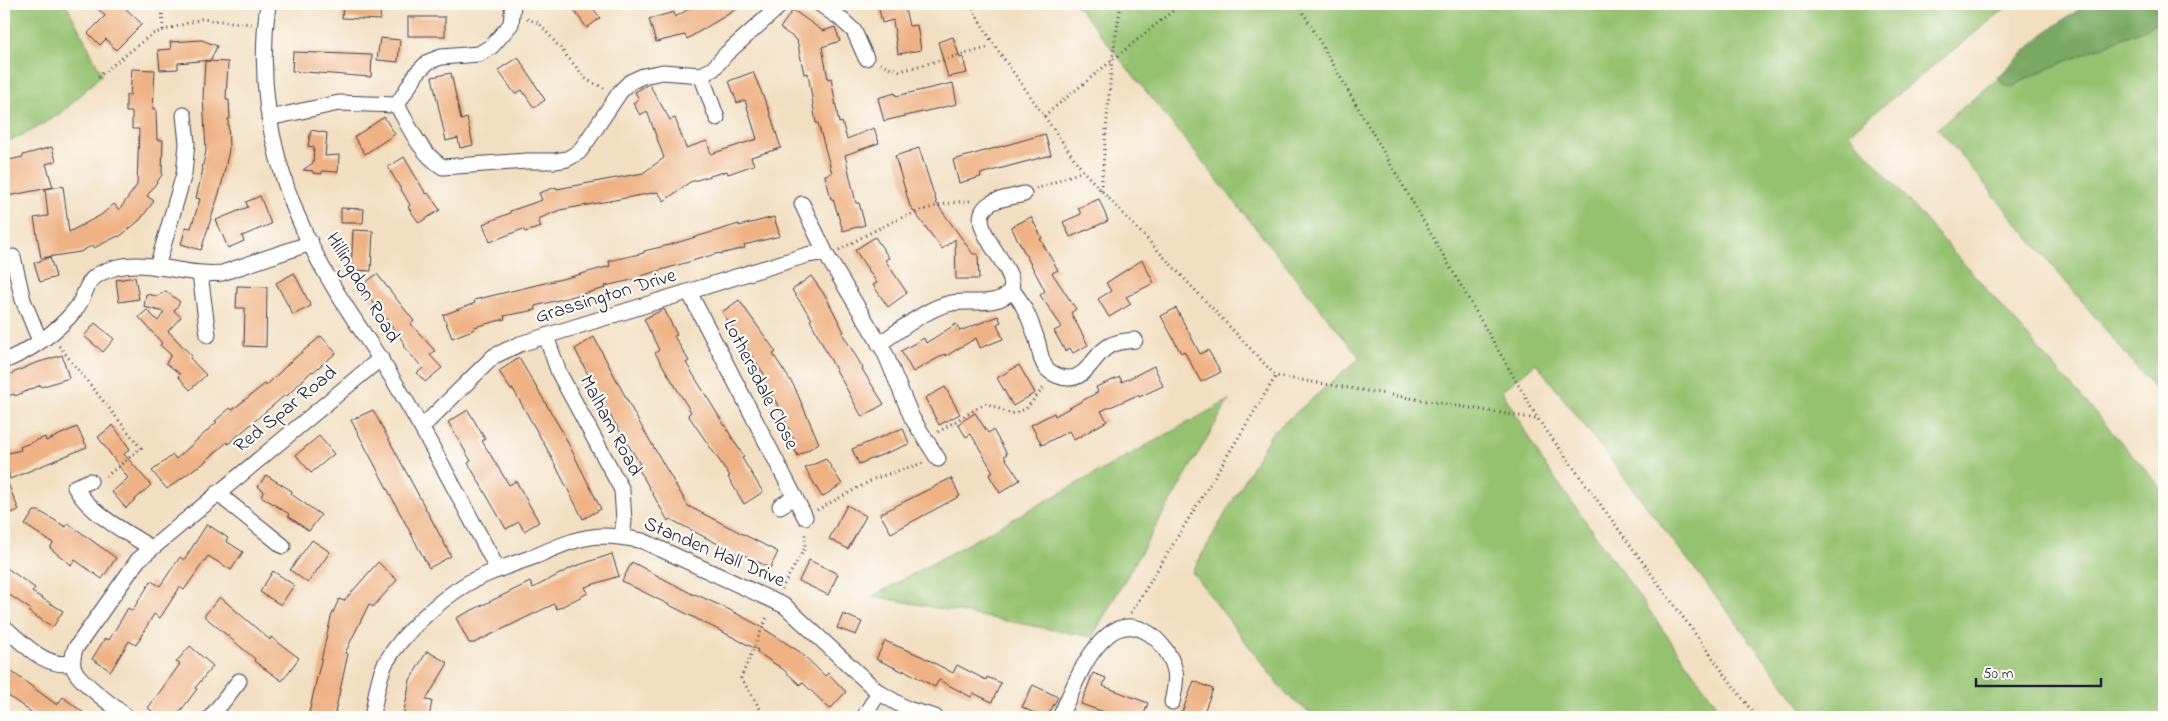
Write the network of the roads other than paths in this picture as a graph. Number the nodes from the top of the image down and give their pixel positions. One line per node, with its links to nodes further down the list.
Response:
1 (268, 4): 9 (street, Hillingdon Road)
2 (782, 4): 6 (street)
3 (820, 4): 5 (street)
4 (513, 9): 7 (street)
5 (866, 58)
6 (702, 75): 7 (street); 10 (street)
7 (397, 105): 9 (street)
8 (184, 115): 16 (street)
9 (269, 118): 13 (street, Hillingdon Road)
10 (718, 118)
11 (1024, 194): 18 (street)
12 (802, 204): 14 (street)
13 (310, 243): 17 (street); 25 (street, Hillingdon Road)
14 (827, 256): 19 (street, Grassington Drive); 24 (street)
15 (13, 257): 22 (street)
16 (157, 267): 17 (street); 22 (street)
17 (200, 274): 20 (street)
18 (1011, 289): 23 (street); 24 (street)
19 (689, 292): 21 (street, Grassington Drive); 31 (street, Lothersdale Close)
20 (208, 334)
21 (546, 336): 27 (street, Grassington Drive); 34 (street, Malham Road)
22 (44, 338): 26 (street)
23 (1135, 340)
24 (879, 344): 28 (street)
25 (381, 358): 27 (street, Hillingdon Road); 30 (street, Red Spar Road)
26 (4, 361)
27 (422, 427): 37 (street, Hillingdon Road)
28 (938, 458)
29 (90, 481): 36 (street)
30 (217, 494): 35 (street); 36 (street, Red Spar Road)
31 (795, 497): 32 (street); 33 (street, Lothersdale Close)
32 (780, 506)
33 (805, 517)
34 (622, 537): 37 (street, Standen Hall Drive); 41 (street, Standen Hall Drive)
35 (283, 546)
36 (151, 548): 39 (street, Red Spar Road)
37 (498, 570): 45 (street, Standen Hall Drive)
38 (4, 627): 39 (street)
39 (72, 663): 43 (street)
40 (238, 681): 44 (street)
41 (879, 692): 46 (street); 47 (street, Standen Hall Drive)
42 (1172, 702): 48 (street)
43 (127, 717)
44 (211, 717)
45 (372, 717)
46 (864, 717)
47 (935, 717)
48 (1060, 717)

